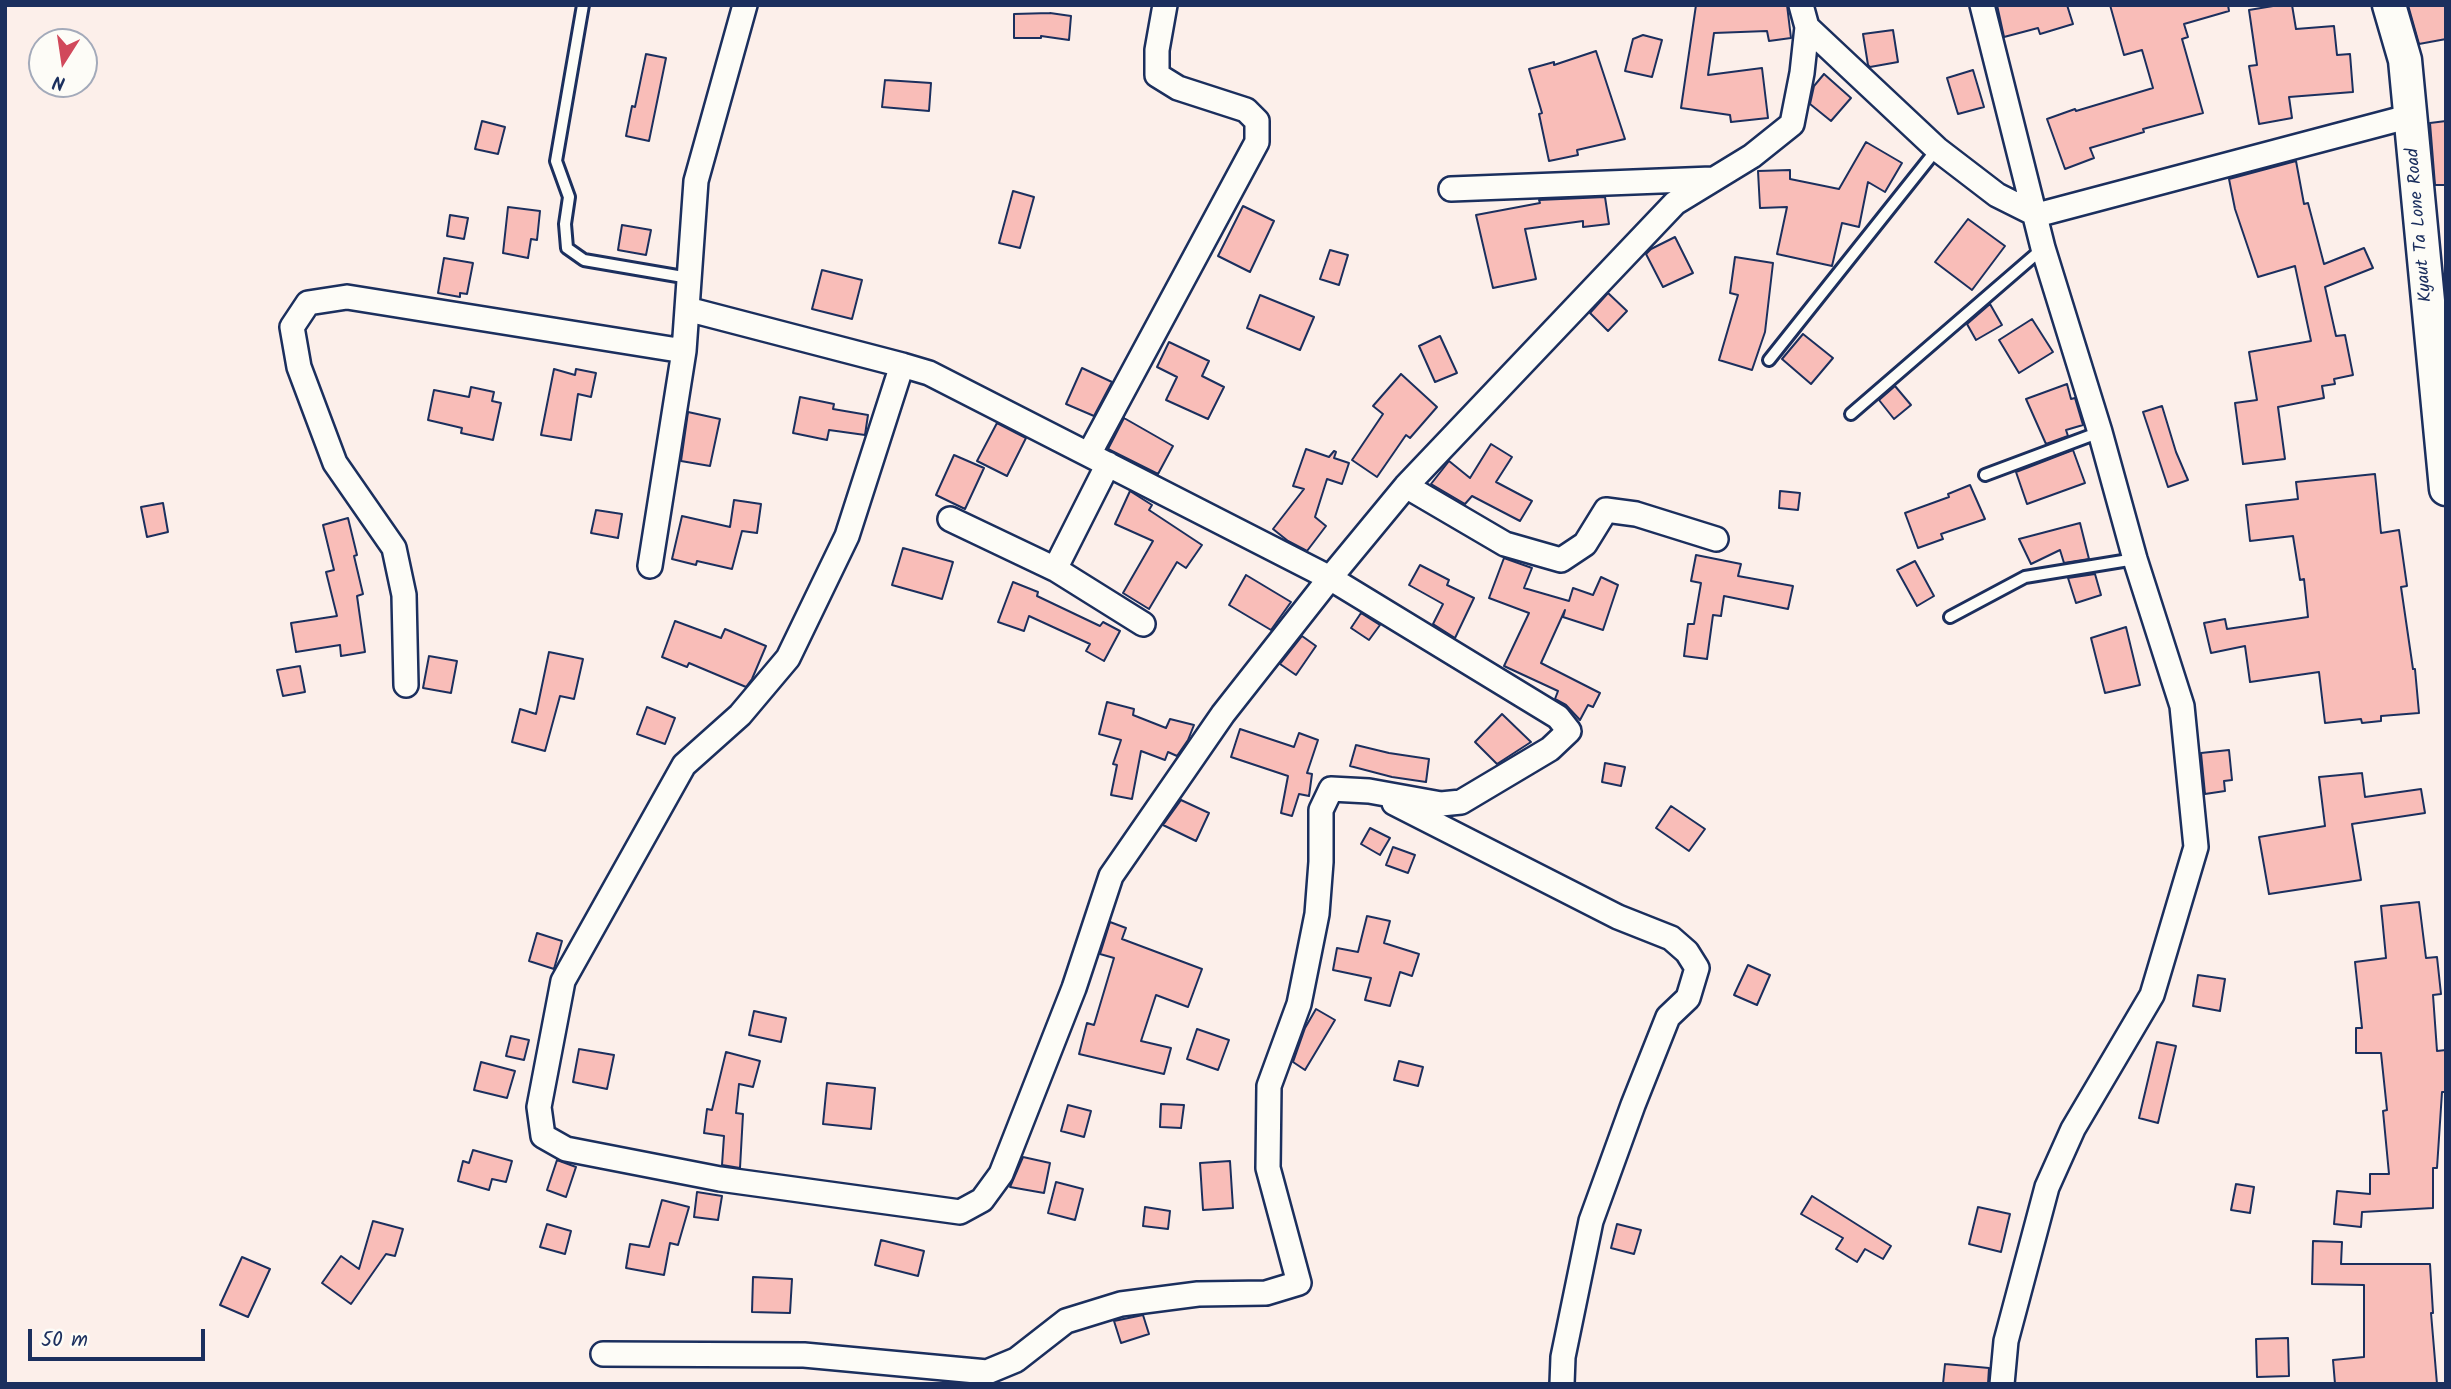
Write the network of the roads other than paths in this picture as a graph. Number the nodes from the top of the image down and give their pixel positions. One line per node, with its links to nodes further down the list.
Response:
1 (583, 5): 13 (lane)
2 (745, 5): 13 (street)
3 (1165, 5): 20 (street)
4 (1982, 5): 11 (street)
5 (2389, 5): 7 (main road, Kyaut Ta Lone Road)
6 (1804, 16): 8 (street); 9 (street)
7 (2411, 117): 11 (street); 23 (main road, Kyaut Ta Lone Road)
8 (1937, 149): 11 (street); 16 (lane)
9 (1715, 179): 10 (street); 22 (street)
10 (1451, 189)
11 (2037, 215): 12 (street)
12 (2043, 248): 18 (lane); 19 (street)
13 (690, 278): 14 (street)
14 (687, 309): 15 (street); 17 (street)
15 (684, 351): 27 (street); 32 (street)
16 (1769, 360)
17 (902, 365): 20 (street); 29 (street)
18 (1851, 414)
19 (2100, 432): 21 (lane); 26 (street)
20 (1098, 459): 28 (street); 29 (street)
21 (1985, 475)
22 (1406, 486): 25 (street); 29 (street)
23 (2446, 489)
24 (950, 519): 28 (street)
25 (1717, 539)
26 (2135, 559): 30 (lane); 36 (street)
27 (650, 566)
28 (1055, 569): 31 (street)
29 (1330, 578): 33 (street)
30 (1950, 617)
31 (1143, 624)
32 (407, 685)
33 (1369, 791): 34 (street); 35 (street)
34 (603, 1354)
35 (1562, 1384)
36 (2002, 1384)

